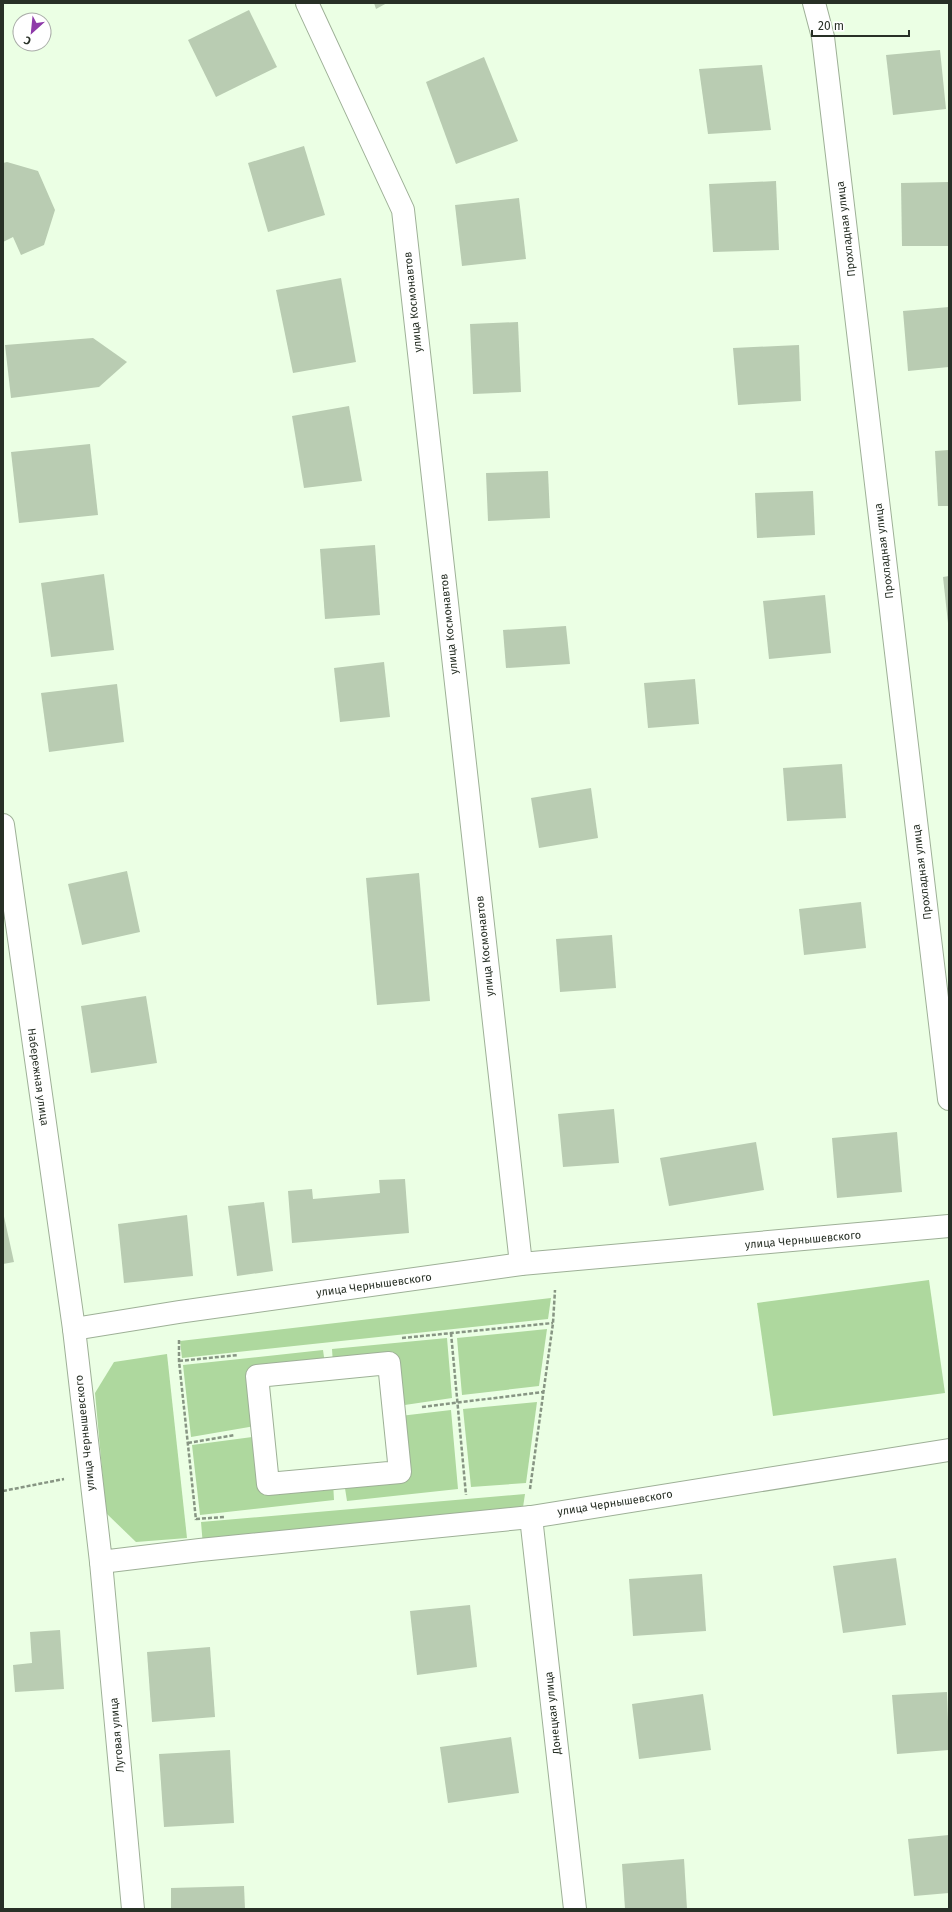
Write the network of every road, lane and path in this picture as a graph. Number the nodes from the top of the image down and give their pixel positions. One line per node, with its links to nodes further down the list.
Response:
1 (307, 3): 7 (street, улица Космонавтов)
2 (814, 3): 4 (street, Прохладная улица)
3 (3, 825): 9 (street, Набережная улица)
4 (949, 1099)
5 (949, 1226): 6 (street, улица Чернышевского)
6 (557, 1262): 7 (street, улица Чернышевского); 11 (path)
7 (521, 1264): 8 (street, улица Чернышевского)
8 (179, 1312): 9 (street, улица Чернышевского); 15 (path)
9 (74, 1329): 17 (street, улица Чернышевского)
10 (451, 1333): 12 (path)
11 (543, 1392): 12 (path); 20 (path)
12 (457, 1402): 13 (path); 19 (path)
13 (394, 1411): 14 (street); 14 (street)
14 (262, 1430): 15 (path)
15 (188, 1443): 21 (path)
16 (949, 1450): 20 (street, улица Чернышевского)
17 (90, 1474): 18 (path); 22 (street, улица Чернышевского)
18 (3, 1491)
19 (466, 1496)
20 (529, 1517): 21 (street, улица Чернышевского); 24 (street, Донецкая улица)
21 (200, 1550): 22 (street, улица Чернышевского)
22 (101, 1562): 23 (street, Луговая улица)
23 (133, 1909)
24 (575, 1909)

